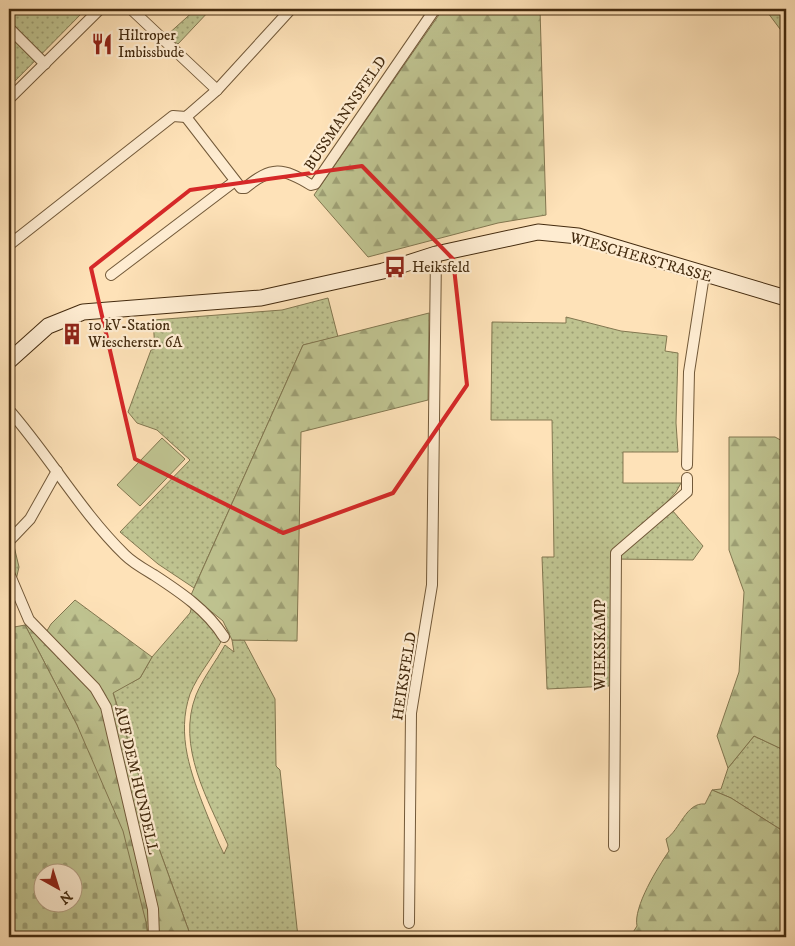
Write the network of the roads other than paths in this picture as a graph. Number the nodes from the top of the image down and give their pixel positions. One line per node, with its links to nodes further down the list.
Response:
1 (100, 9): 6 (street)
2 (131, 9): 7 (street)
3 (291, 9): 7 (street)
4 (436, 9): 10 (street, BUSSMANNSFELD)
5 (9, 28): 6 (street)
6 (44, 64): 8 (street)
7 (217, 90): 9 (street)
8 (9, 99)
9 (186, 117): 10 (street); 11 (street)
10 (235, 181): 13 (street)
11 (9, 245)
12 (436, 254): 14 (main road, WIESCHERSTRASSE); 16 (main road, WIESCHERSTRASSE); 25 (street, HEIKSFELD)
13 (111, 275)
14 (704, 275): 15 (main road, WIESCHERSTRASSE); 18 (street)
15 (786, 298)
16 (9, 361)
17 (9, 410): 19 (street)
18 (687, 465)
19 (57, 471): 21 (street); 23 (street)
20 (687, 478): 24 (street, WIEKSKAMP)
21 (9, 541)
22 (9, 573): 26 (street, AUF DEM HUNDELL)
23 (224, 637)
24 (614, 846)
25 (409, 923)
26 (154, 937)

